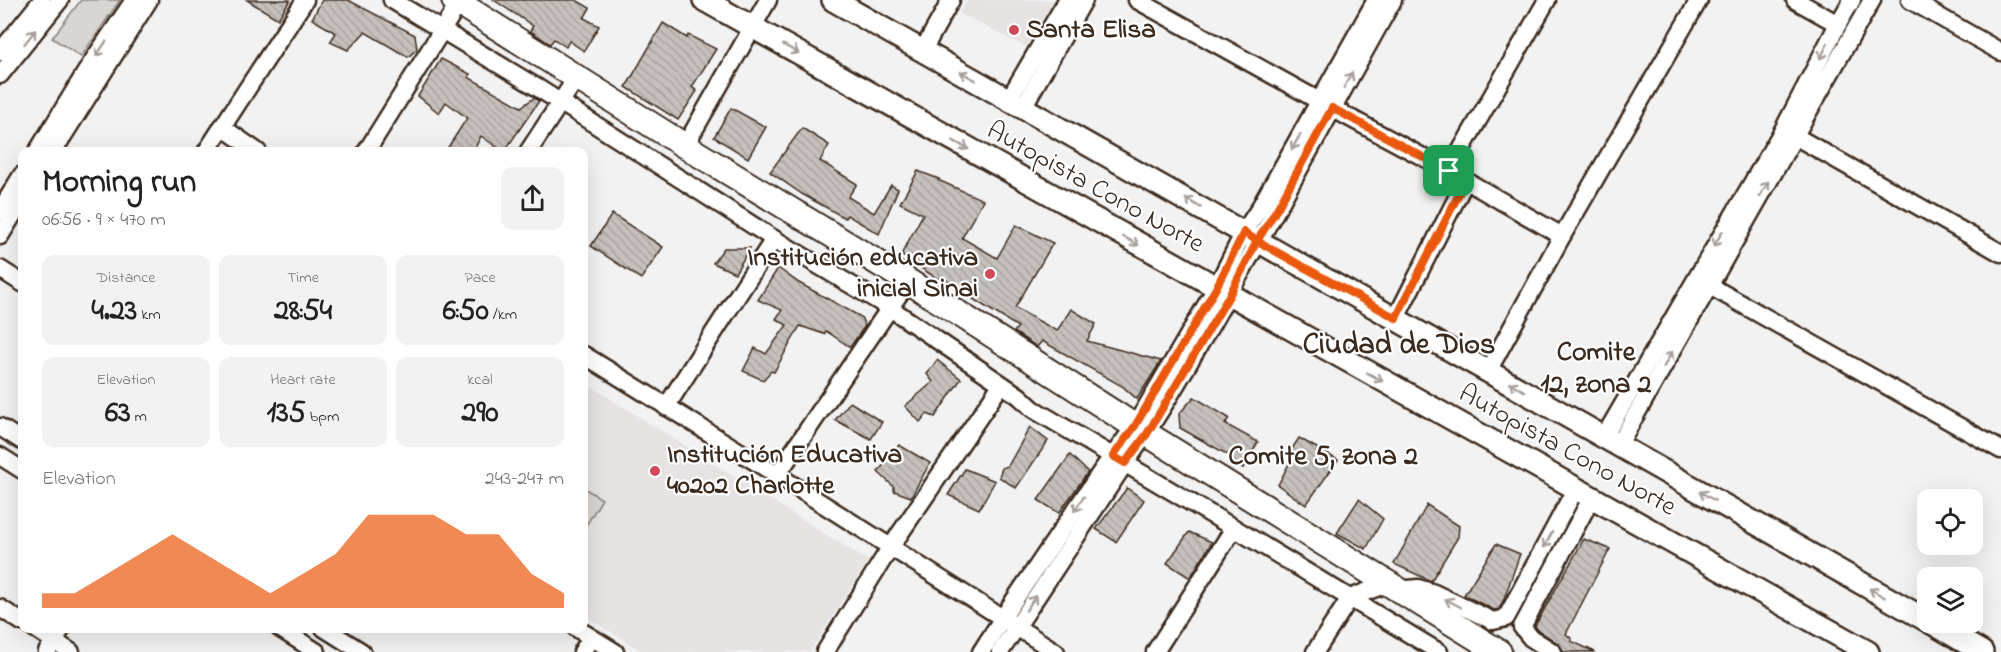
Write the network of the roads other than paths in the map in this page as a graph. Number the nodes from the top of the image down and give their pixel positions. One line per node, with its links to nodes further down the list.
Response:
1 (42, 0): 27 (street)
2 (60, 0): 29 (street, one-way to 2)
3 (134, 0): 37 (street, one-way to 37)
4 (149, 0): 38 (street)
5 (304, 0): 34 (street)
6 (392, 0): 25 (street)
7 (704, 0): 24 (main road, Autopista Cono Norte)
8 (768, 0): 24 (street)
9 (832, 0): 26 (main road, Autopista Cono Norte)
10 (951, 0): 26 (street)
11 (1067, 0): 32 (street)
12 (1084, 0): 32 (street)
13 (1137, 0): 33 (street)
14 (1376, 0): 33 (street)
15 (1393, 0): 33 (street, one-way to 15)
16 (1547, 0): 43 (street)
17 (1698, 0): 49 (street)
18 (1795, 0): 23 (street)
19 (1852, 0): 23 (street)
20 (1872, 0): 35 (street)
21 (1910, 0): 28 (street)
22 (456, 2): 25 (street); 30 (highway)
23 (1838, 24): 35 (street, one-way to 35)
24 (753, 28): 36 (street); 57 (main road, Autopista Cono Norte, one-way to 57)
25 (442, 30): 31 (street); 41 (street)
26 (923, 50): 32 (main road, Autopista Cono Norte, one-way to 26)
27 (0, 52)
28 (2001, 52)
29 (0, 75)
30 (577, 77): 31 (street); 36 (highway)
31 (560, 102): 42 (street); 51 (street)
32 (1016, 103): 50 (main road, Autopista Cono Norte, one-way to 32)
33 (1325, 104): 43 (street); 50 (street)
34 (222, 127): 39 (street); 40 (street)
35 (1788, 133): 52 (street); 56 (street)
36 (686, 146): 55 (highway)
37 (40, 147)
38 (56, 147)
39 (209, 147)
40 (251, 147)
41 (369, 147)
42 (531, 147)
43 (1449, 171): 45 (street)
44 (18, 182): 47 (street)
45 (1465, 182): 49 (street); 59 (street)
46 (18, 207): 48 (street)
47 (0, 212)
48 (0, 236)
49 (1562, 236): 61 (street)
50 (1250, 237): 57 (street); 59 (main road, Autopista Cono Norte)
51 (774, 238): 58 (street); 63 (street)
52 (2001, 253)
53 (0, 269): 54 (street)
54 (18, 280)
55 (908, 281): 58 (street); 65 (highway)
56 (1702, 281): 67 (street); 68 (street)
57 (1223, 292): 65 (street); 73 (main road, Autopista Cono Norte, one-way to 73)
58 (890, 308): 62 (street); 72 (street)
59 (1396, 318): 61 (main road, Autopista Cono Norte)
60 (588, 358): 63 (street)
61 (1488, 371): 67 (main road, Autopista Cono Norte, one-way to 61)
62 (1001, 385): 70 (street); 75 (street)
63 (666, 407): 72 (street)
64 (0, 427): 66 (street)
65 (1141, 430): 70 (street); 76 (highway)
66 (18, 438)
67 (1611, 442): 79 (main road, Autopista Cono Norte, one-way to 67)
68 (2001, 450)
69 (0, 456): 71 (street)
70 (1119, 460): 74 (street); 81 (street)
71 (18, 467)
72 (777, 475): 75 (street)
73 (1584, 493): 76 (street, one-way to 76); 99 (street); 100 (main road, Autopista Cono Norte)
74 (1234, 528): 77 (street); 95 (street)
75 (890, 548): 81 (street); 91 (street)
76 (1394, 587): 77 (street); 98 (highway)
77 (1350, 598): 96 (street); 97 (street)
78 (0, 608): 80 (street)
79 (1917, 616)
80 (18, 619)
81 (1009, 622): 92 (street); 93 (street); 94 (street)
82 (287, 633): 89 (street)
83 (332, 633): 90 (street)
84 (582, 633): 87 (street)
85 (1948, 633): 101 (main road, Autopista Cono Norte)
86 (54, 640): 88 (street)
87 (598, 648)
88 (71, 652)
89 (317, 652)
90 (362, 652)
91 (825, 652)
92 (981, 652)
93 (1000, 652)
94 (1056, 652)
95 (1155, 652)
96 (1315, 652)
97 (1439, 652)
98 (1499, 652)
99 (1553, 652)
100 (1868, 652)
101 (1982, 652)

